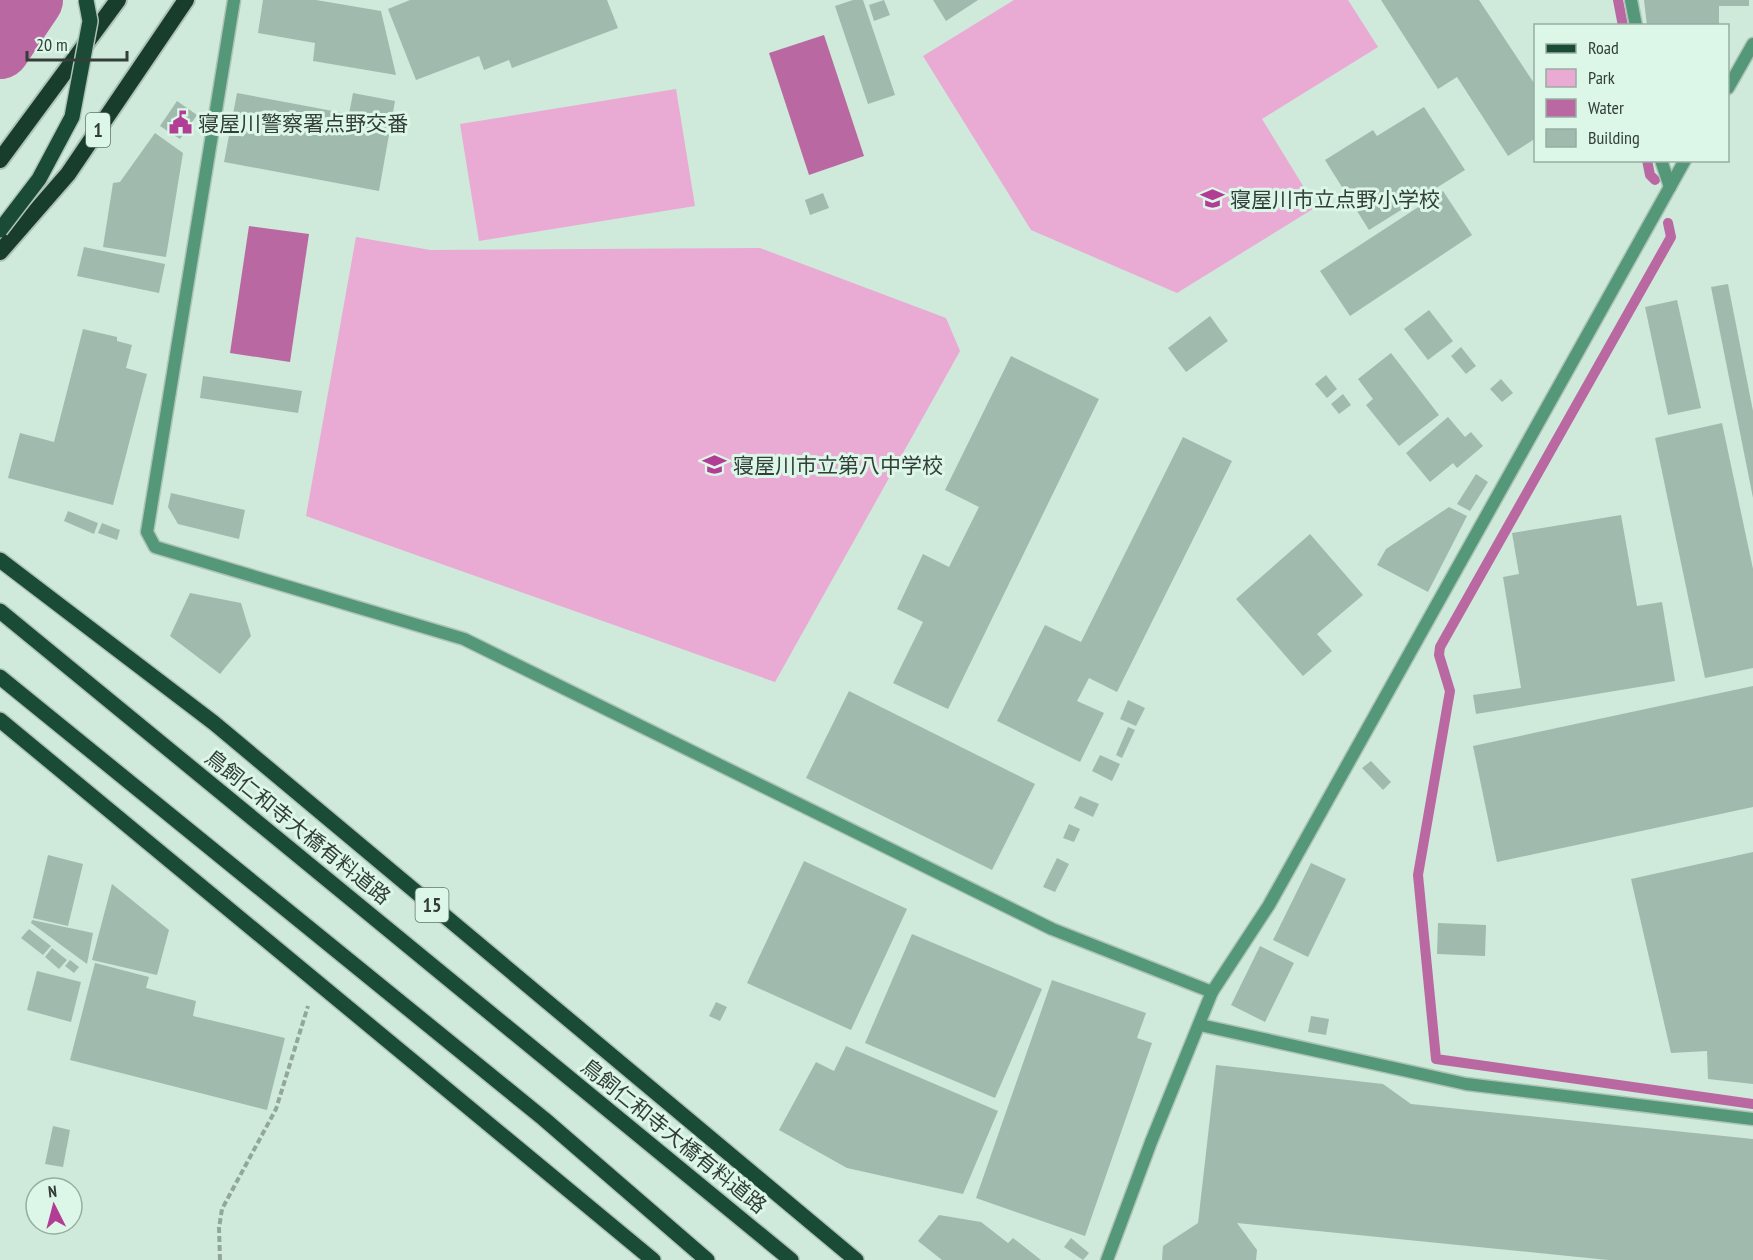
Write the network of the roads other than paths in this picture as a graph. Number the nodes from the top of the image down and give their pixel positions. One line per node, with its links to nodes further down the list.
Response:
1 (86, 0): 13 (main road, bridge)
2 (118, 0): 9 (highway)
3 (186, 0): 14 (highway, 1)
4 (234, 0): 19 (street)
5 (1631, 0): 6 (street)
6 (1636, 24)
7 (1753, 44): 8 (street)
8 (1729, 86)
9 (0, 160)
10 (1662, 162): 12 (street)
11 (1684, 162): 12 (street)
12 (1670, 187): 19 (street)
13 (0, 230)
14 (0, 252)
15 (0, 560): 25 (main road, 15)
16 (0, 611): 24 (main road, 鳥飼仁和寺大橋有料道路 / 15)
17 (0, 676): 23 (main road)
18 (0, 720): 22 (main road)
19 (1212, 992): 20 (street)
20 (1200, 1025): 21 (street); 26 (street)
21 (1753, 1119)
22 (653, 1260)
23 (707, 1260)
24 (791, 1260)
25 (856, 1260)
26 (1107, 1260)

